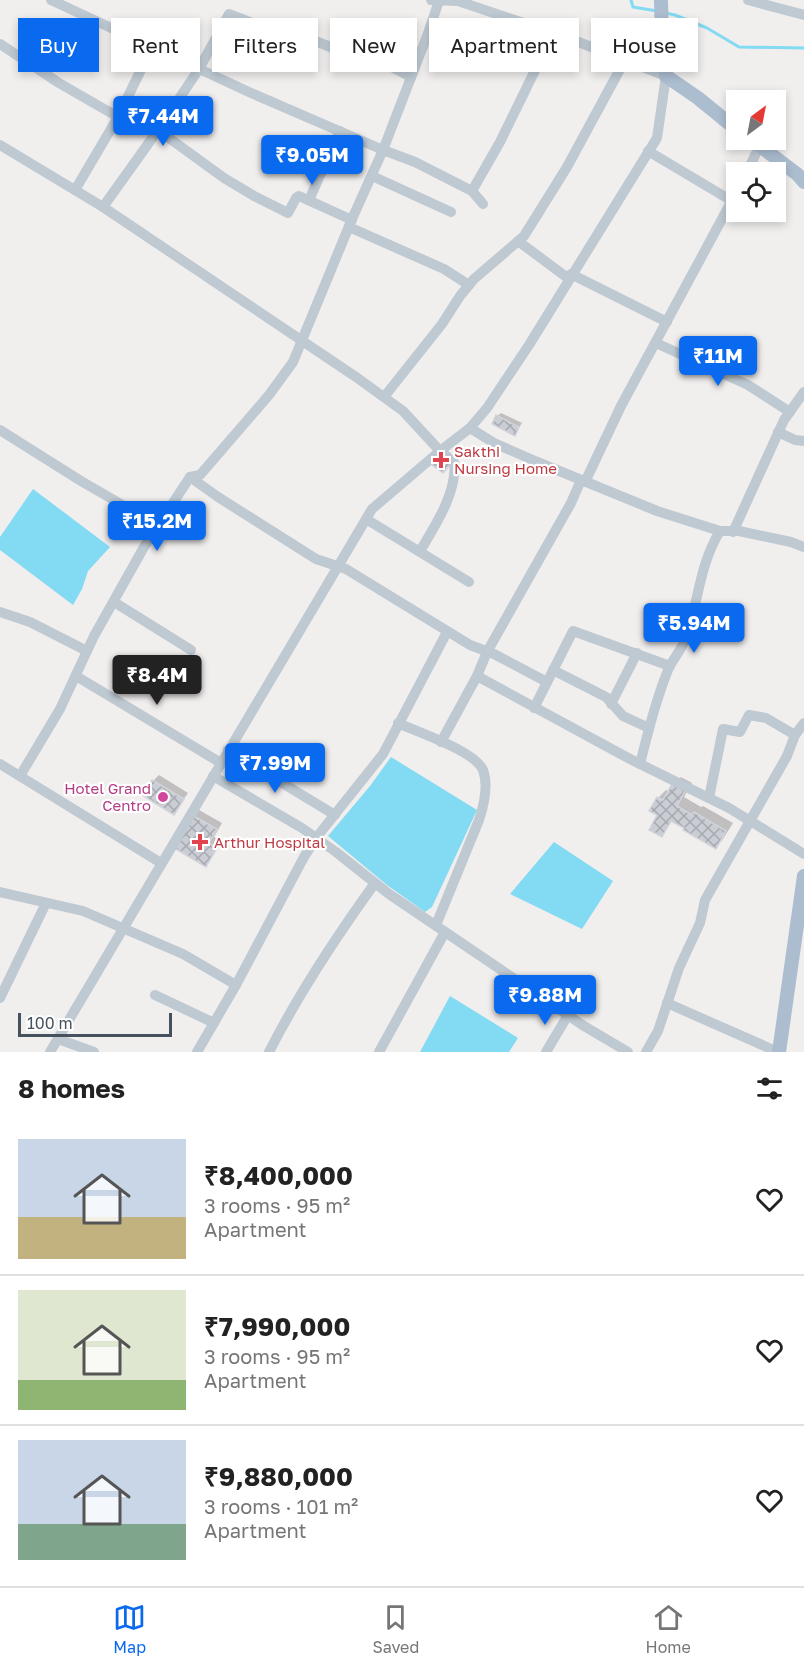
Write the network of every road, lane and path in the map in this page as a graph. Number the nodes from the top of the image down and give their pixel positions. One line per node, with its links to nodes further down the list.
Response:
1 (51, 0): 7 (street)
2 (442, 0): 6 (street); 17 (street)
3 (748, 0): 5 (street)
4 (661, 8): 16 (main road)
5 (804, 15)
6 (508, 18)
7 (111, 28)
8 (0, 44): 18 (street)
9 (200, 67): 17 (street)
10 (200, 69): 21 (street)
11 (140, 72): 18 (street)
12 (197, 72): 20 (street)
13 (534, 72): 29 (street)
14 (618, 72): 37 (street)
15 (656, 72): 16 (street)
16 (666, 76): 19 (main road); 25 (street)
17 (411, 77): 23 (street)
18 (118, 117): 28 (street)
19 (726, 121)
20 (158, 130): 31 (street); 33 (street)
21 (340, 131): 23 (street); 31 (street)
22 (0, 146): 28 (street)
23 (383, 150): 26 (street); 29 (street)
24 (766, 150): 27 (main road)
25 (648, 151): 30 (street); 38 (street)
26 (372, 176): 34 (street); 36 (street)
27 (804, 182)
28 (75, 190): 33 (street)
29 (472, 190): 32 (street)
30 (726, 193)
31 (309, 200): 36 (street)
32 (483, 204)
33 (103, 207): 41 (street)
34 (451, 212)
35 (726, 212): 40 (street)
36 (350, 223): 39 (street); 41 (street)
37 (518, 241): 38 (street); 39 (street)
38 (570, 276): 40 (street); 46 (street)
39 (469, 285): 44 (street)
40 (667, 322): 42 (street)
41 (300, 340): 44 (street); 51 (street)
42 (656, 343): 45 (street); 52 (street)
43 (804, 392): 45 (street)
44 (384, 397): 50 (street)
45 (790, 412): 48 (street)
46 (471, 428): 50 (street); 52 (street)
47 (0, 430): 54 (street)
48 (778, 432): 49 (street); 56 (street)
49 (804, 441)
50 (440, 451): 53 (street); 58 (street)
51 (189, 477): 54 (street); 59 (street)
52 (583, 481): 55 (street); 66 (street)
53 (366, 519): 58 (street); 59 (street)
54 (157, 525): 61 (street)
55 (720, 531): 56 (street); 68 (street)
56 (733, 531): 57 (street)
57 (804, 547)
58 (420, 551): 60 (street)
59 (338, 566): 63 (street); 80 (street)
60 (469, 582)
61 (114, 602): 64 (street); 65 (street)
62 (0, 612): 65 (street)
63 (447, 632): 66 (street); 75 (street)
64 (191, 650)
65 (87, 651): 70 (street)
66 (487, 652): 71 (street); 72 (street)
67 (637, 653): 68 (street); 69 (street); 73 (street)
68 (670, 666): 77 (street)
69 (553, 670): 72 (street); 73 (street)
70 (76, 676): 81 (street); 84 (street)
71 (477, 676): 74 (street); 79 (street)
72 (547, 682): 74 (street)
73 (611, 704): 77 (street)
74 (534, 708): 83 (street)
75 (398, 723): 79 (street); 87 (street)
76 (804, 723): 78 (street)
77 (650, 728): 83 (street)
78 (795, 735): 86 (street); 88 (street)
79 (441, 742): 97 (street)
80 (228, 750): 81 (street); 87 (street)
81 (221, 763): 85 (street)
82 (0, 764): 84 (street)
83 (640, 764): 86 (street)
84 (20, 776): 91 (street)
85 (213, 776): 89 (street); 91 (street)
86 (709, 798): 88 (street)
87 (335, 815): 89 (street)
88 (751, 822): 90 (street); 101 (street)
89 (316, 838): 93 (street); 98 (street)
90 (804, 854)
91 (161, 862): 96 (street)
92 (804, 876): 113 (main road)
93 (375, 883): 97 (street); 108 (street)
94 (0, 892): 95 (street)
95 (46, 903): 96 (street); 100 (street)
96 (123, 927): 98 (street); 104 (street)
97 (440, 929): 102 (street); 109 (street)
98 (237, 985): 103 (street)
99 (155, 995): 103 (street)
100 (0, 998)
101 (667, 1003): 112 (street); 113 (street)
102 (568, 1015): 110 (street); 111 (street)
103 (214, 1023): 107 (street)
104 (58, 1039): 105 (street); 106 (street)
105 (50, 1052)
106 (94, 1052)
107 (197, 1052)
108 (269, 1052)
109 (379, 1052)
110 (546, 1052)
111 (628, 1052)
112 (646, 1052)
113 (779, 1052)

